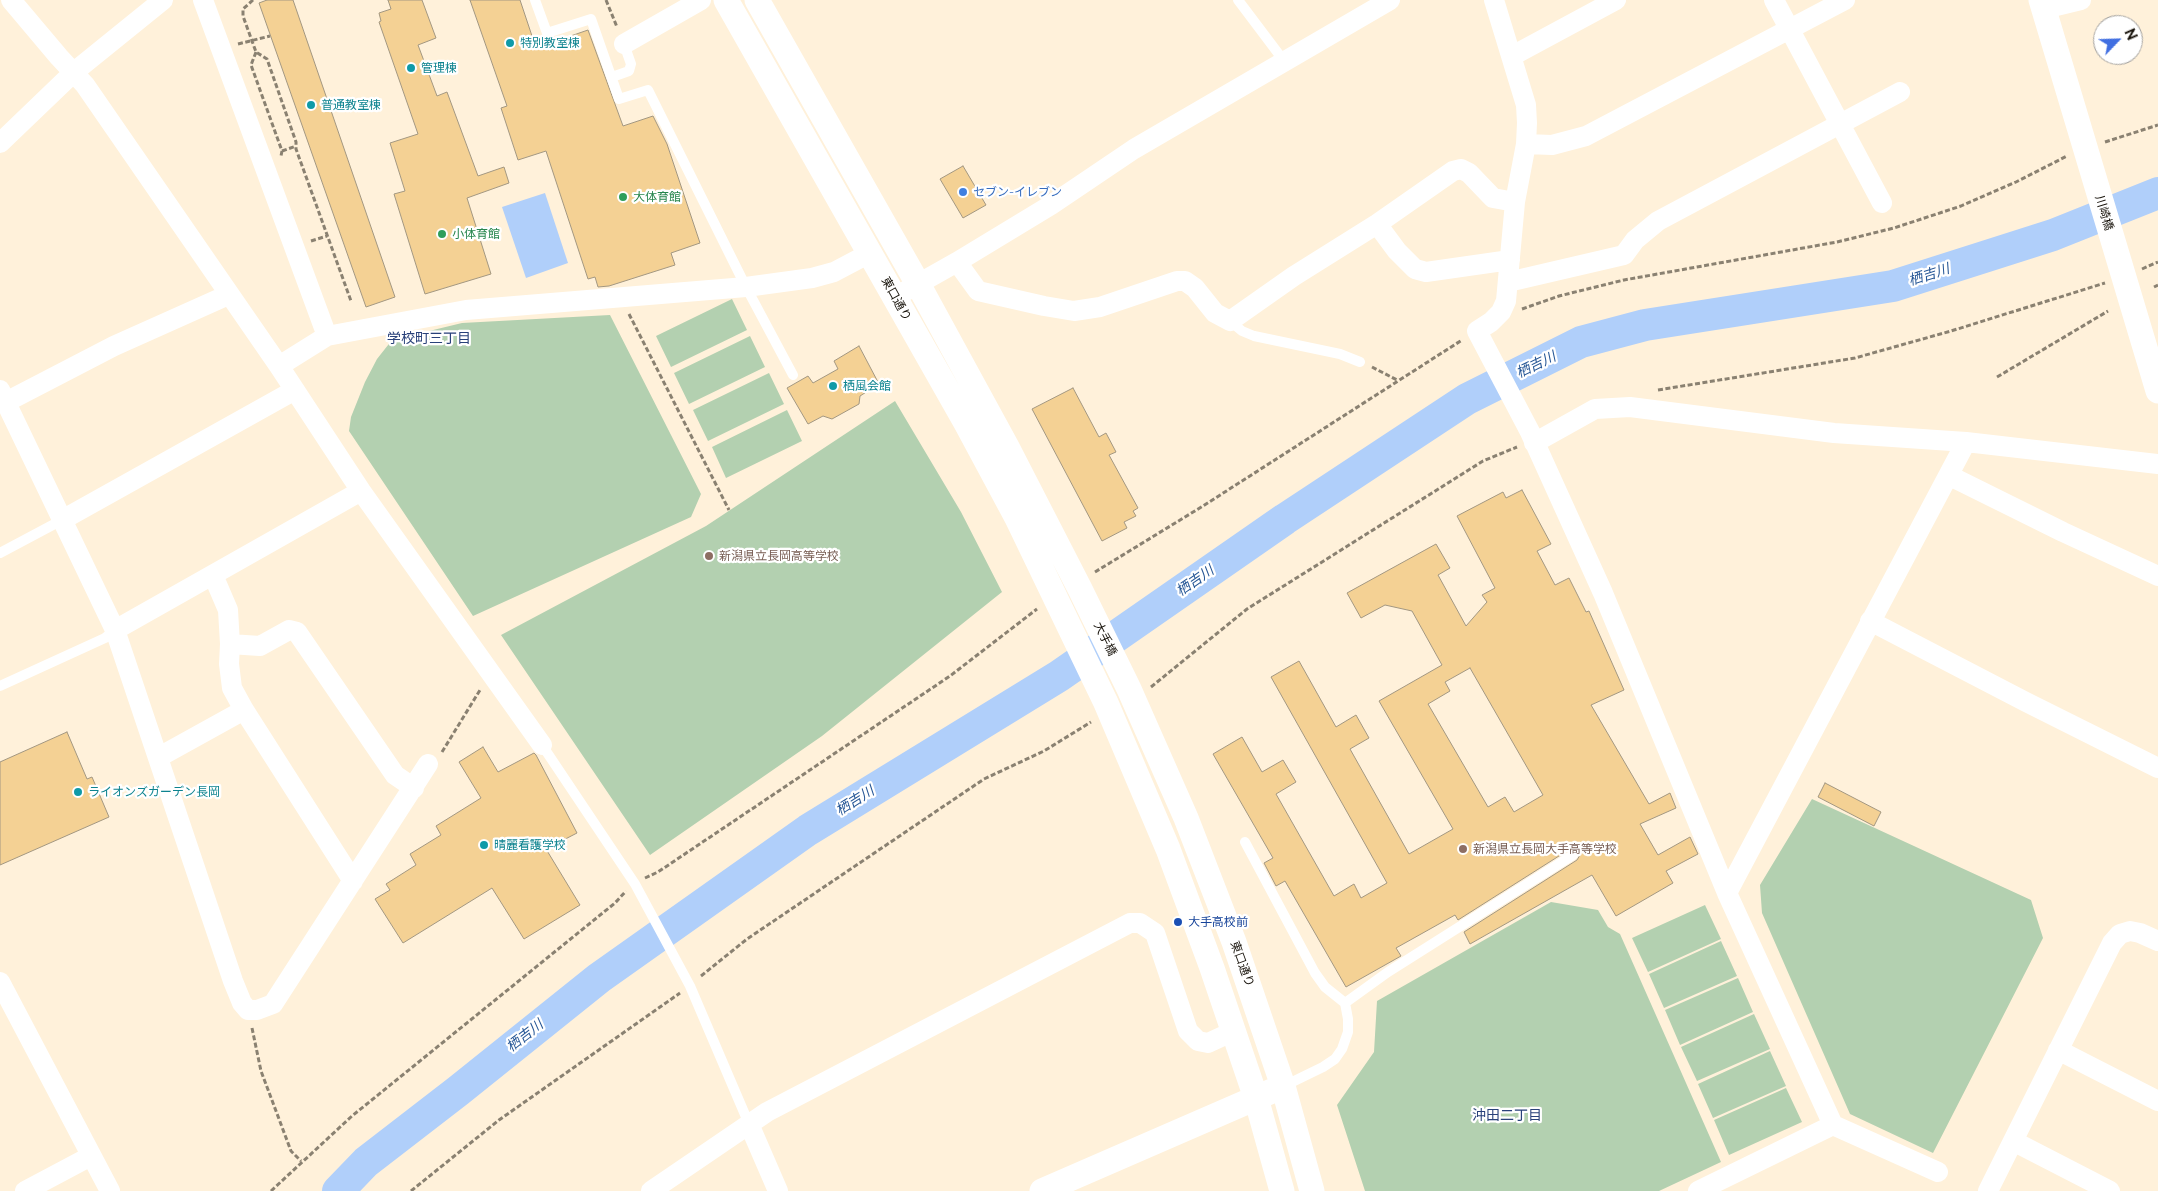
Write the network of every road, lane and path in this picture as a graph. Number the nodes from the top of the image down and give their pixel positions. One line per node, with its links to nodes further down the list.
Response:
1 (11, 0): 25 (street)
2 (164, 0): 25 (street)
3 (203, 0): 54 (street)
4 (253, 0): 20 (path)
5 (535, 0): 26 (lane)
6 (606, 0): 21 (path)
7 (701, 0): 21 (street)
8 (726, 0): 38 (street, 東口通り)
9 (757, 0): 44 (street)
10 (1238, 0): 24 (lane)
11 (1390, 0): 24 (street)
12 (1494, 0): 23 (street)
13 (1616, 0): 23 (street)
14 (1774, 0): 18 (street)
15 (1845, 0): 18 (street)
16 (2082, 0): 17 (street)
17 (2042, 4): 34 (street, 川崎橋)
18 (1790, 29): 28 (street); 31 (street)
19 (270, 36): 20 (path)
20 (252, 39): 22 (path); 32 (path)
21 (624, 44): 26 (lane)
22 (236, 45)
23 (1512, 56): 31 (street)
24 (1284, 61): 40 (street)
25 (74, 72): 30 (street); 46 (street)
26 (612, 77): 45 (lane)
27 (1900, 92): 28 (street)
28 (1841, 125): 36 (street); 43 (street)
29 (2158, 125): 34 (path)
30 (0, 143)
31 (1526, 144): 35 (street)
32 (296, 146): 33 (path); 49 (path)
33 (282, 151)
34 (2087, 151): 42 (street, 川崎橋); 50 (path)
35 (1515, 202): 37 (street); 39 (street)
36 (1882, 203)
37 (1377, 224): 39 (street); 52 (street)
38 (870, 254): 45 (street); 47 (street, 東口通り)
39 (1510, 260): 43 (street)
40 (957, 262): 44 (street); 52 (street)
41 (2158, 262): 42 (path)
42 (2123, 274): 61 (street, 川崎橋); 62 (path)
43 (1508, 282): 53 (street)
44 (918, 284): 47 (street); 74 (street)
45 (746, 288): 48 (street); 57 (lane)
46 (228, 294): 56 (street); 63 (street)
47 (895, 297): 75 (street, 東口通り)
48 (621, 298): 54 (street); 69 (path)
49 (350, 301)
50 (1520, 310)
51 (2108, 311): 58 (path)
52 (1230, 321): 55 (lane)
53 (1479, 334): 59 (path); 64 (street)
54 (327, 336): 56 (street)
55 (1360, 362): 59 (path)
56 (279, 366): 60 (street)
57 (793, 375)
58 (1997, 377)
59 (1398, 380): 74 (path)
60 (295, 390): 68 (street); 70 (street)
61 (2158, 391)
62 (1651, 392)
63 (5, 408): 70 (street)
64 (1528, 440): 65 (street); 81 (path); 94 (street)
65 (1966, 442): 66 (street); 67 (street)
66 (2158, 464)
67 (1950, 476): 73 (street); 76 (street)
68 (362, 491): 72 (street); 84 (street)
69 (730, 510)
70 (62, 520): 71 (lane); 77 (street)
71 (0, 553)
72 (213, 575): 77 (street); 78 (street)
73 (2158, 576)
74 (1089, 580): 81 (street, 大手橋)
75 (1048, 606): 92 (path); 100 (street)
76 (1870, 621): 87 (street); 94 (street)
77 (115, 630): 80 (lane); 85 (street)
78 (230, 644): 82 (street); 88 (street)
79 (484, 684): 86 (path)
80 (0, 686)
81 (1140, 688): 103 (street, 東口通り)
82 (244, 710): 85 (street); 91 (street)
83 (1091, 722): 96 (path)
84 (542, 745): 92 (lane)
85 (159, 757): 91 (street)
86 (428, 764): 88 (street)
87 (2158, 768)
88 (414, 788): 91 (street)
89 (1245, 842): 99 (lane)
90 (1573, 855): 99 (lane)
91 (353, 881)
92 (640, 884): 106 (lane)
93 (626, 891): 110 (path)
94 (1727, 893): 107 (street)
95 (2158, 941): 101 (street)
96 (698, 979)
97 (0, 982): 109 (street)
98 (680, 993): 115 (path)
99 (1345, 1003): 103 (lane)
100 (1234, 1031): 105 (street); 106 (street)
101 (2058, 1050): 104 (street); 108 (street)
102 (256, 1051): 110 (path)
103 (1283, 1086): 105 (street); 120 (street, 東口通り)
104 (2155, 1093)
105 (1256, 1098): 118 (street); 119 (street)
106 (749, 1124): 116 (street); 117 (street)
107 (1833, 1125): 111 (street); 121 (street)
108 (2013, 1141): 122 (street); 123 (street)
109 (91, 1156): 112 (street); 113 (street)
110 (301, 1161): 114 (path)
111 (1938, 1172)
112 (30, 1190)
113 (110, 1191)
114 (271, 1191)
115 (411, 1191)
116 (651, 1191)
117 (778, 1191)
118 (1042, 1191)
119 (1282, 1191)
120 (1312, 1191)
121 (1698, 1191)
122 (1988, 1191)
123 (2110, 1191)

